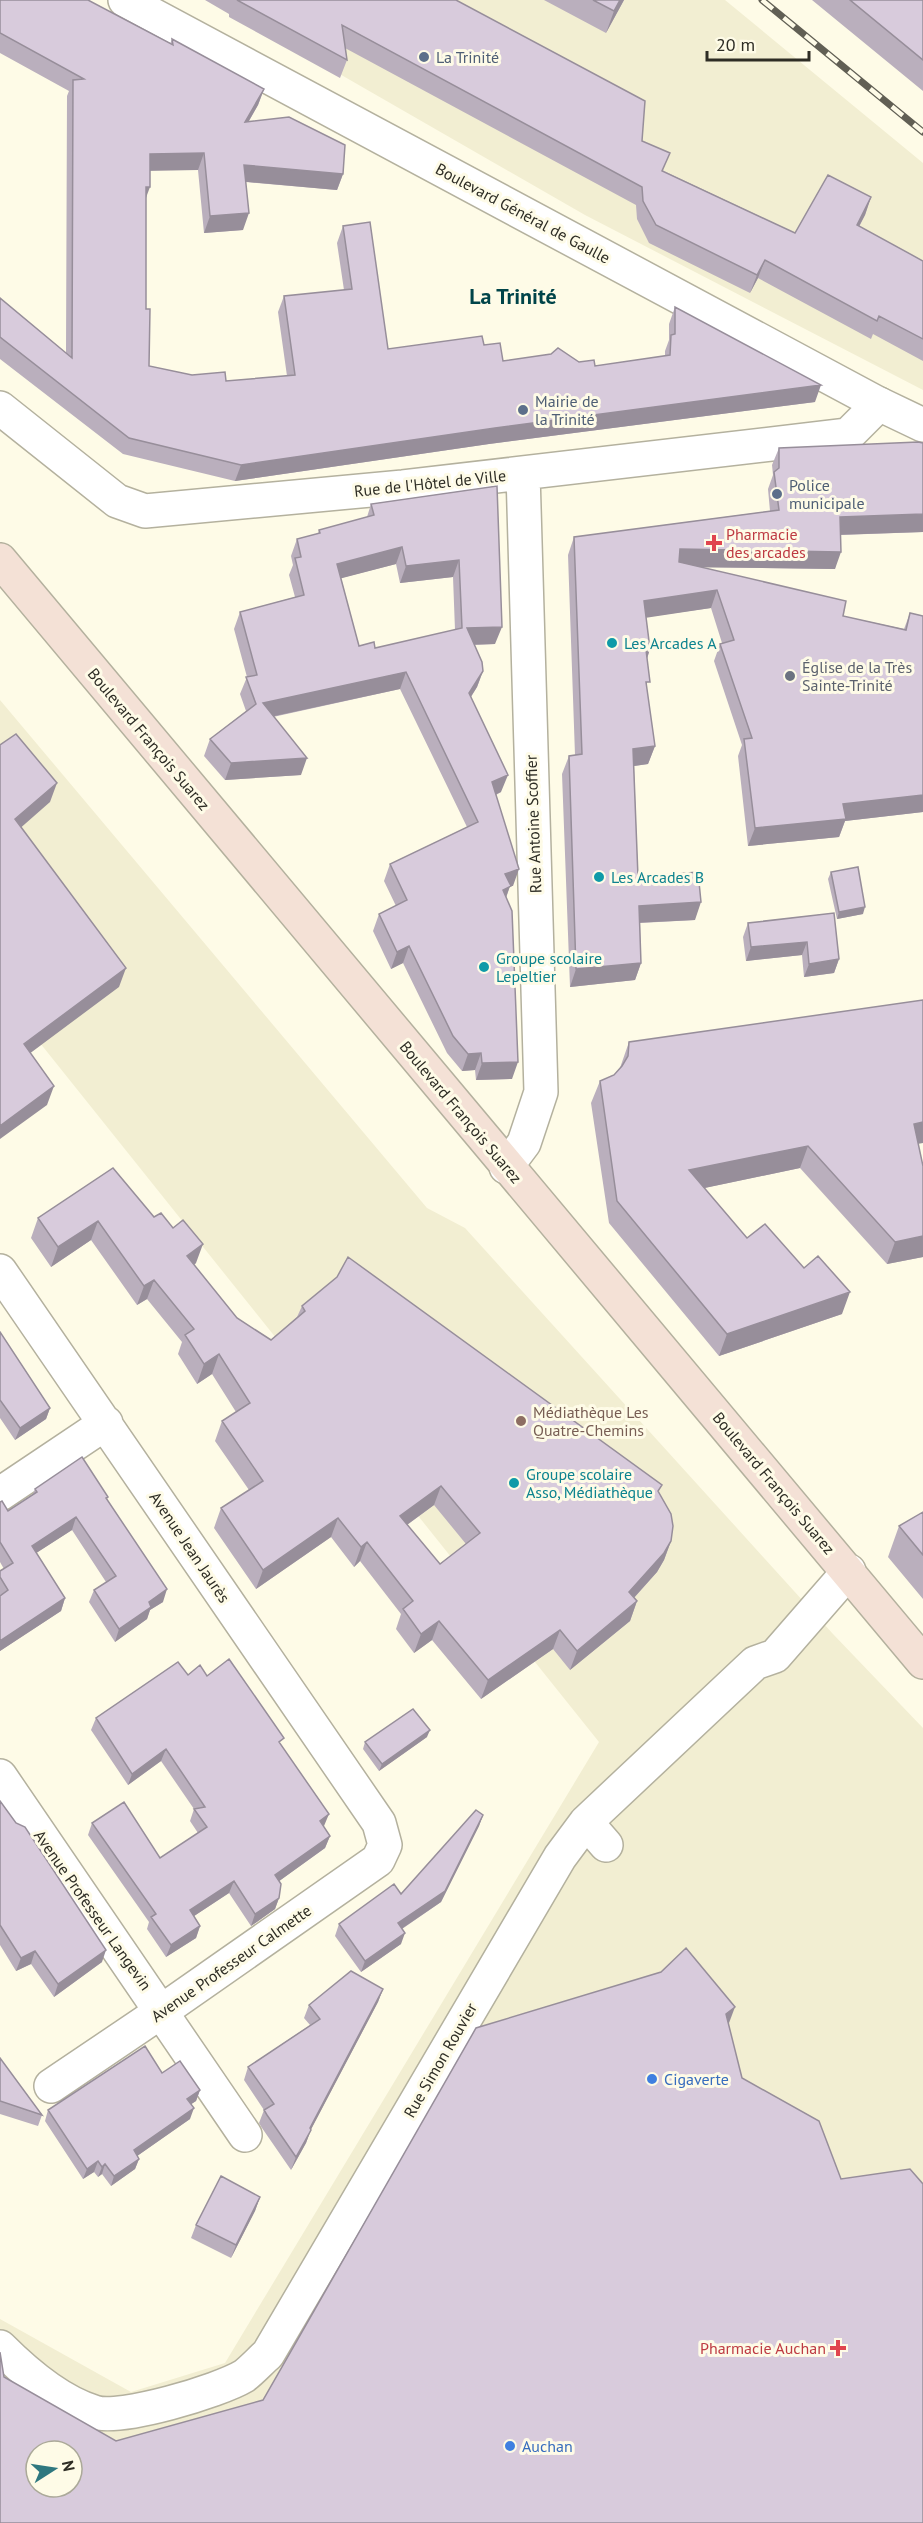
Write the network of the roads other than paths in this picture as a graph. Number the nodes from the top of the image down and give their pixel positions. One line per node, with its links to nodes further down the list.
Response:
1 (125, 0): 2 (street, Boulevard Général de Gaulle)
2 (879, 404): 4 (street, Boulevard Général de Gaulle); 5 (street, Rue de l'Hôtel de Ville)
3 (0, 408): 5 (street, Rue de l'Hôtel de Ville)
4 (923, 425)
5 (523, 473): 7 (street, Rue Antoine Scoffier)
6 (0, 560): 7 (main road, Boulevard François Suarez)
7 (506, 1167): 11 (main road, Boulevard François Suarez)
8 (0, 1271): 9 (street, Avenue Jean Jaurès)
9 (106, 1423): 10 (street); 14 (street, Avenue Jean Jaurès)
10 (0, 1494)
11 (849, 1571): 12 (main road, Boulevard François Suarez); 18 (street, Rue Simon Rouvier)
12 (923, 1662)
13 (0, 1776): 15 (street, Avenue Professeur Langevin)
14 (379, 1823): 15 (street, Avenue Professeur Calmette)
15 (162, 2011): 16 (street, Avenue Professeur Calmette); 17 (street, Avenue Professeur Langevin)
16 (51, 2086)
17 (245, 2135)
18 (0, 2347)

